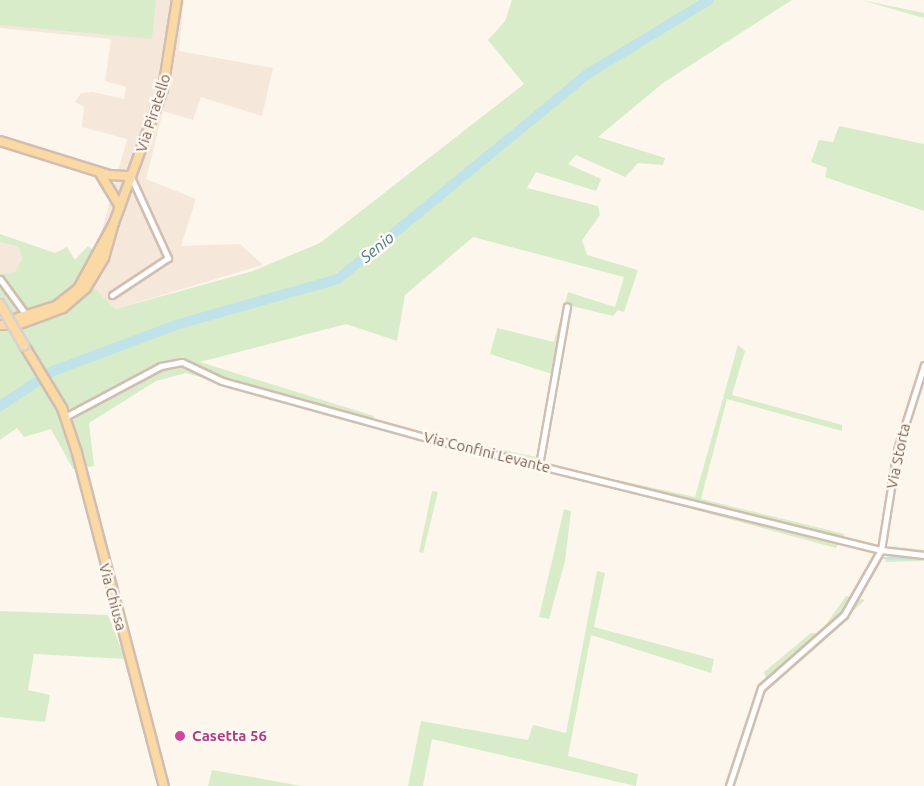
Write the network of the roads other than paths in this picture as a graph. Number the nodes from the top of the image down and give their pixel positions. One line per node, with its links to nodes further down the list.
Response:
1 (177, 0): 4 (main road, Via Piratello)
2 (0, 141): 3 (main road)
3 (94, 169): 4 (main road); 5 (main road)
4 (131, 176): 5 (main road, Via Piratello); 8 (street)
5 (120, 207): 6 (main road, Via Piratello)
6 (114, 223): 11 (main road, Via Piratello); 11 (main road, Via Piratello)
7 (0, 279): 11 (street)
8 (112, 295)
9 (0, 304): 13 (main road, Via Chiusa, bridge)
10 (567, 306): 14 (street)
11 (27, 316)
12 (924, 364): 15 (street, Via Storta)
13 (64, 412): 14 (street, Via Confini Levante); 17 (main road, Via Chiusa)
14 (539, 465): 15 (street, Via Confini Levante)
15 (881, 550): 16 (street, Via Confini Levante); 18 (street)
16 (924, 555)
17 (164, 786)
18 (729, 786)

